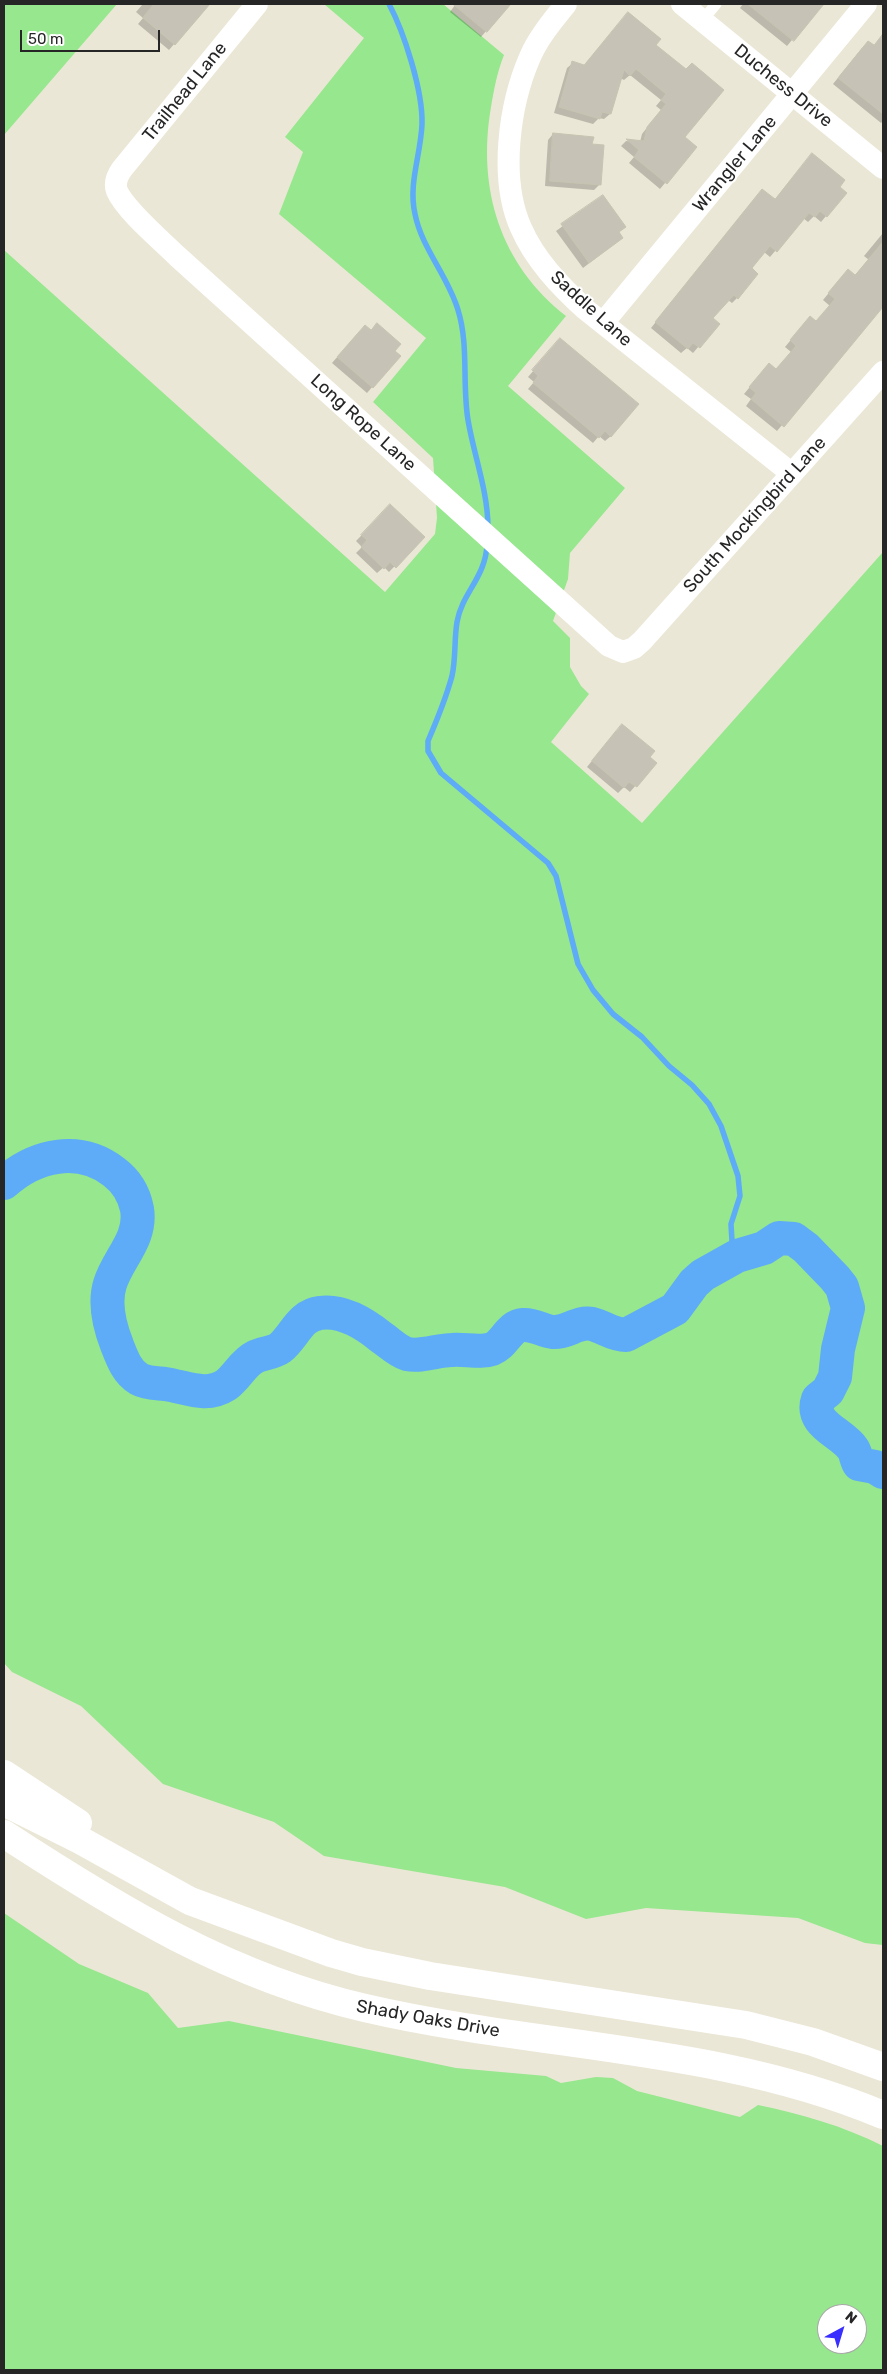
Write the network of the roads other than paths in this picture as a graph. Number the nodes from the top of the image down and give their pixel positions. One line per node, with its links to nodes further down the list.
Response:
1 (258, 4): 8 (street, Trailhead Lane)
2 (566, 4): 9 (street, Saddle Lane)
3 (682, 4): 5 (street, Duchess Drive)
4 (866, 4): 6 (street, Wrangler Lane)
5 (709, 12): 6 (street, Duchess Drive)
6 (793, 94): 7 (street, Duchess Drive); 9 (street, Wrangler Lane)
7 (883, 167)
8 (116, 183): 12 (street, Long Rope Lane)
9 (603, 323): 11 (street, Saddle Lane)
10 (883, 372): 11 (street, South Mockingbird Lane)
11 (791, 473): 12 (street, South Mockingbird Lane)
12 (623, 652)
13 (4, 1774): 16 (street)
14 (4, 1802): 16 (street)
15 (4, 1834): 18 (street, Shady Oaks Drive)
16 (245, 1922): 17 (street)
17 (883, 2067)
18 (883, 2115)

